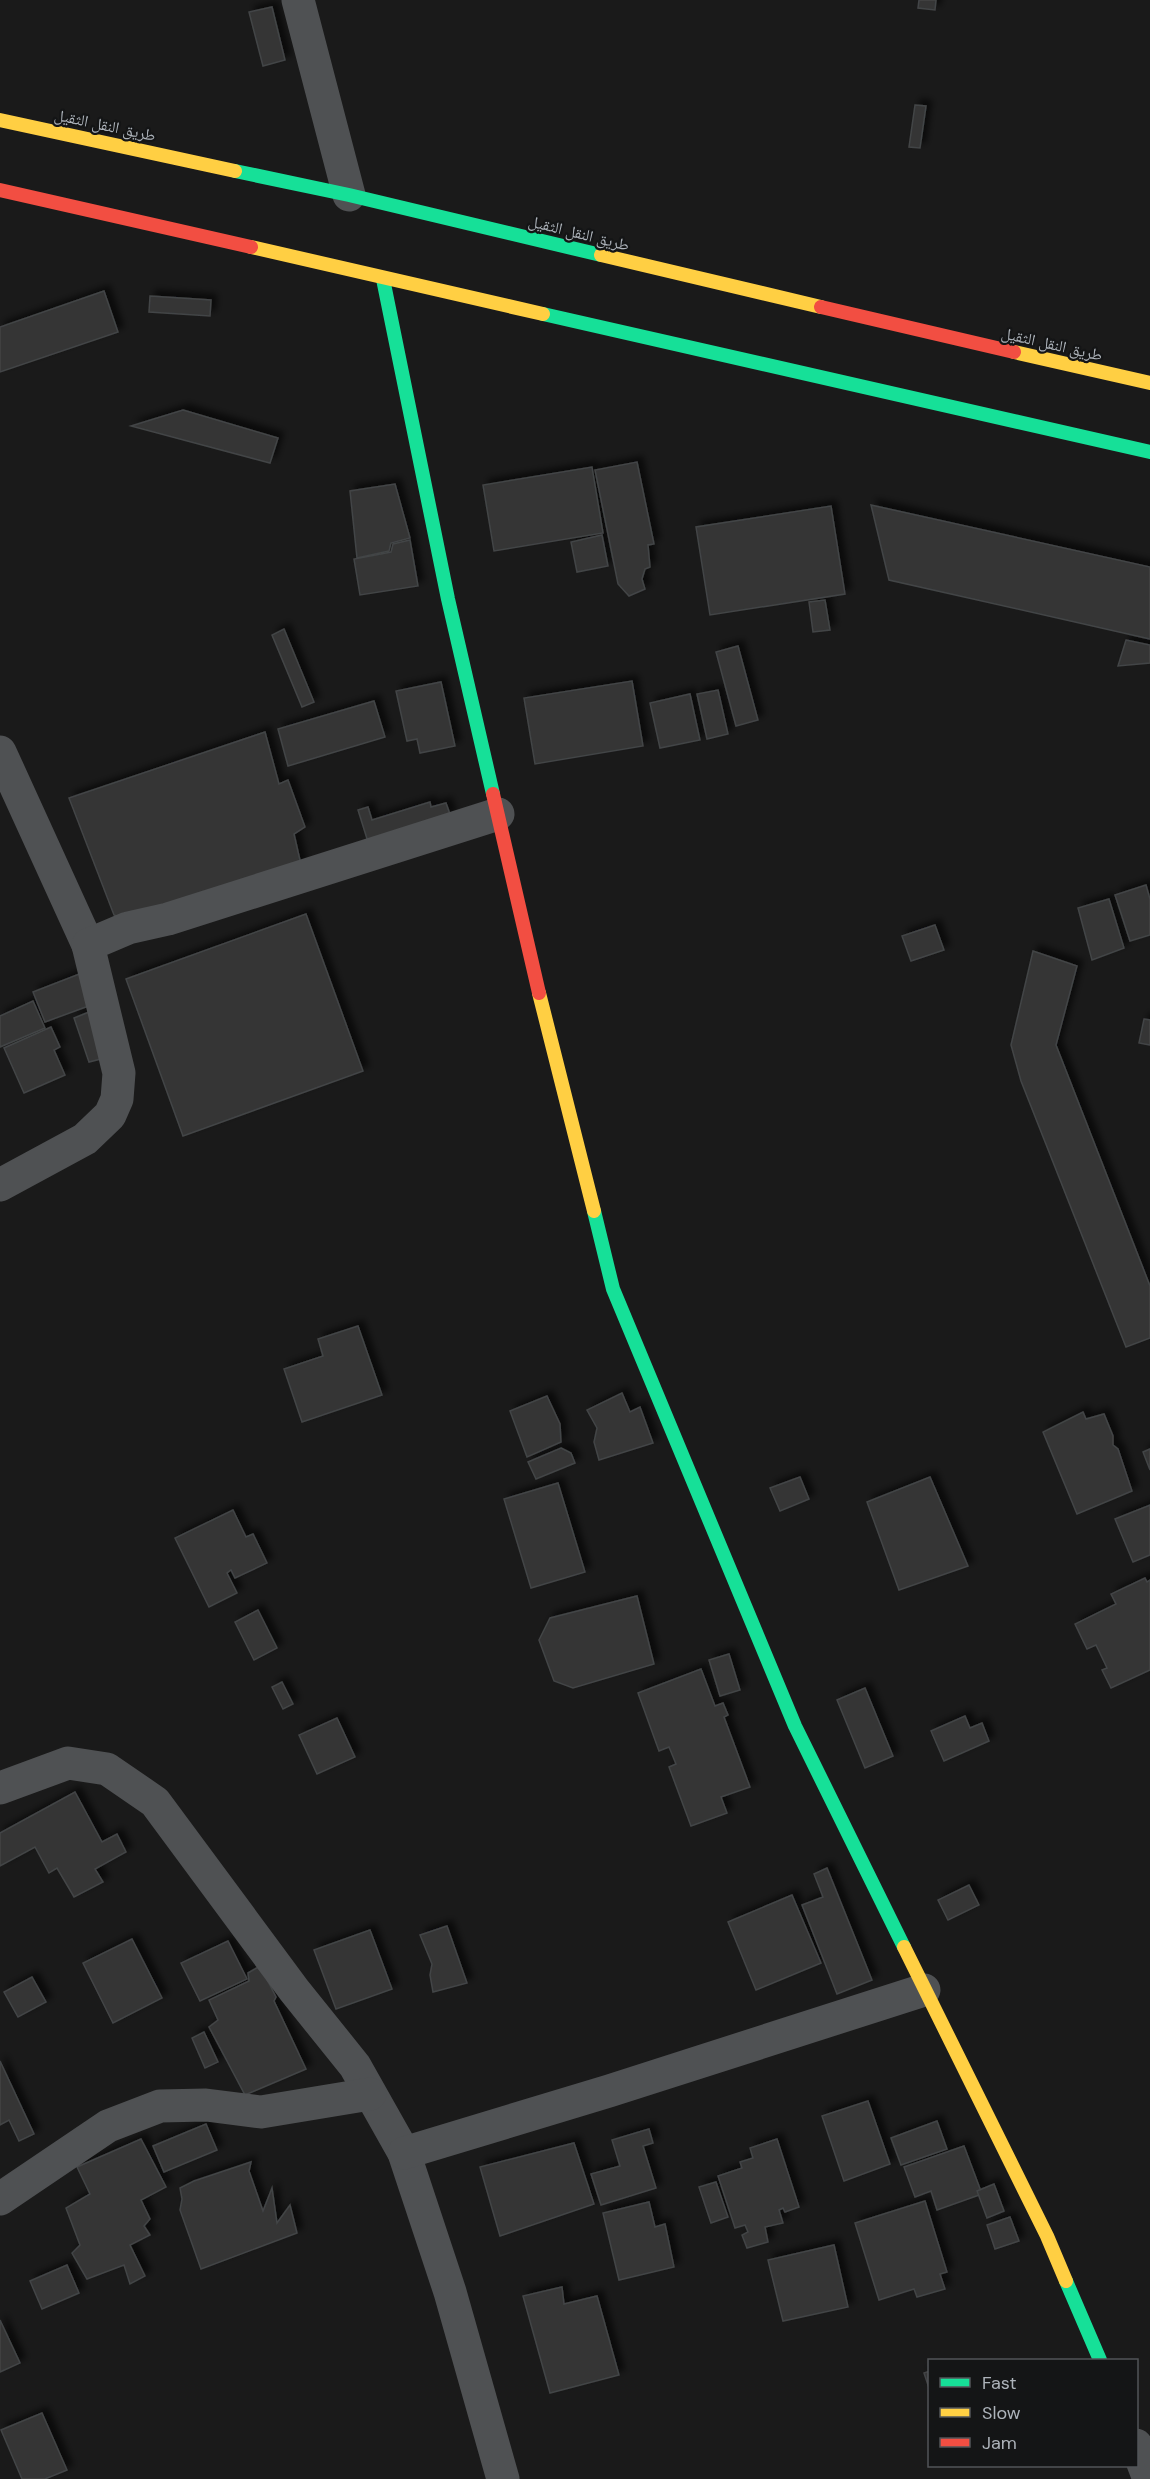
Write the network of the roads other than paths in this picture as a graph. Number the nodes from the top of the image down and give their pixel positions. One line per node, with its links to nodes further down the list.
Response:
1 (298, 0): 4 (street)
2 (0, 120): 4 (main road, طريق النقل الثقيل)
3 (0, 190): 5 (main road)
4 (349, 195): 6 (main road, طريق النقل الثقيل)
5 (383, 279): 7 (main road); 9 (main road)
6 (1150, 383)
7 (1150, 452)
8 (0, 752): 10 (street)
9 (498, 814): 10 (street); 13 (main road)
10 (88, 945): 11 (street)
11 (0, 1185)
12 (0, 1788): 14 (street)
13 (924, 1990): 15 (street); 17 (main road)
14 (370, 2094): 15 (street); 16 (street)
15 (404, 2153): 18 (street)
16 (0, 2199)
17 (1099, 2359)
18 (503, 2479)

